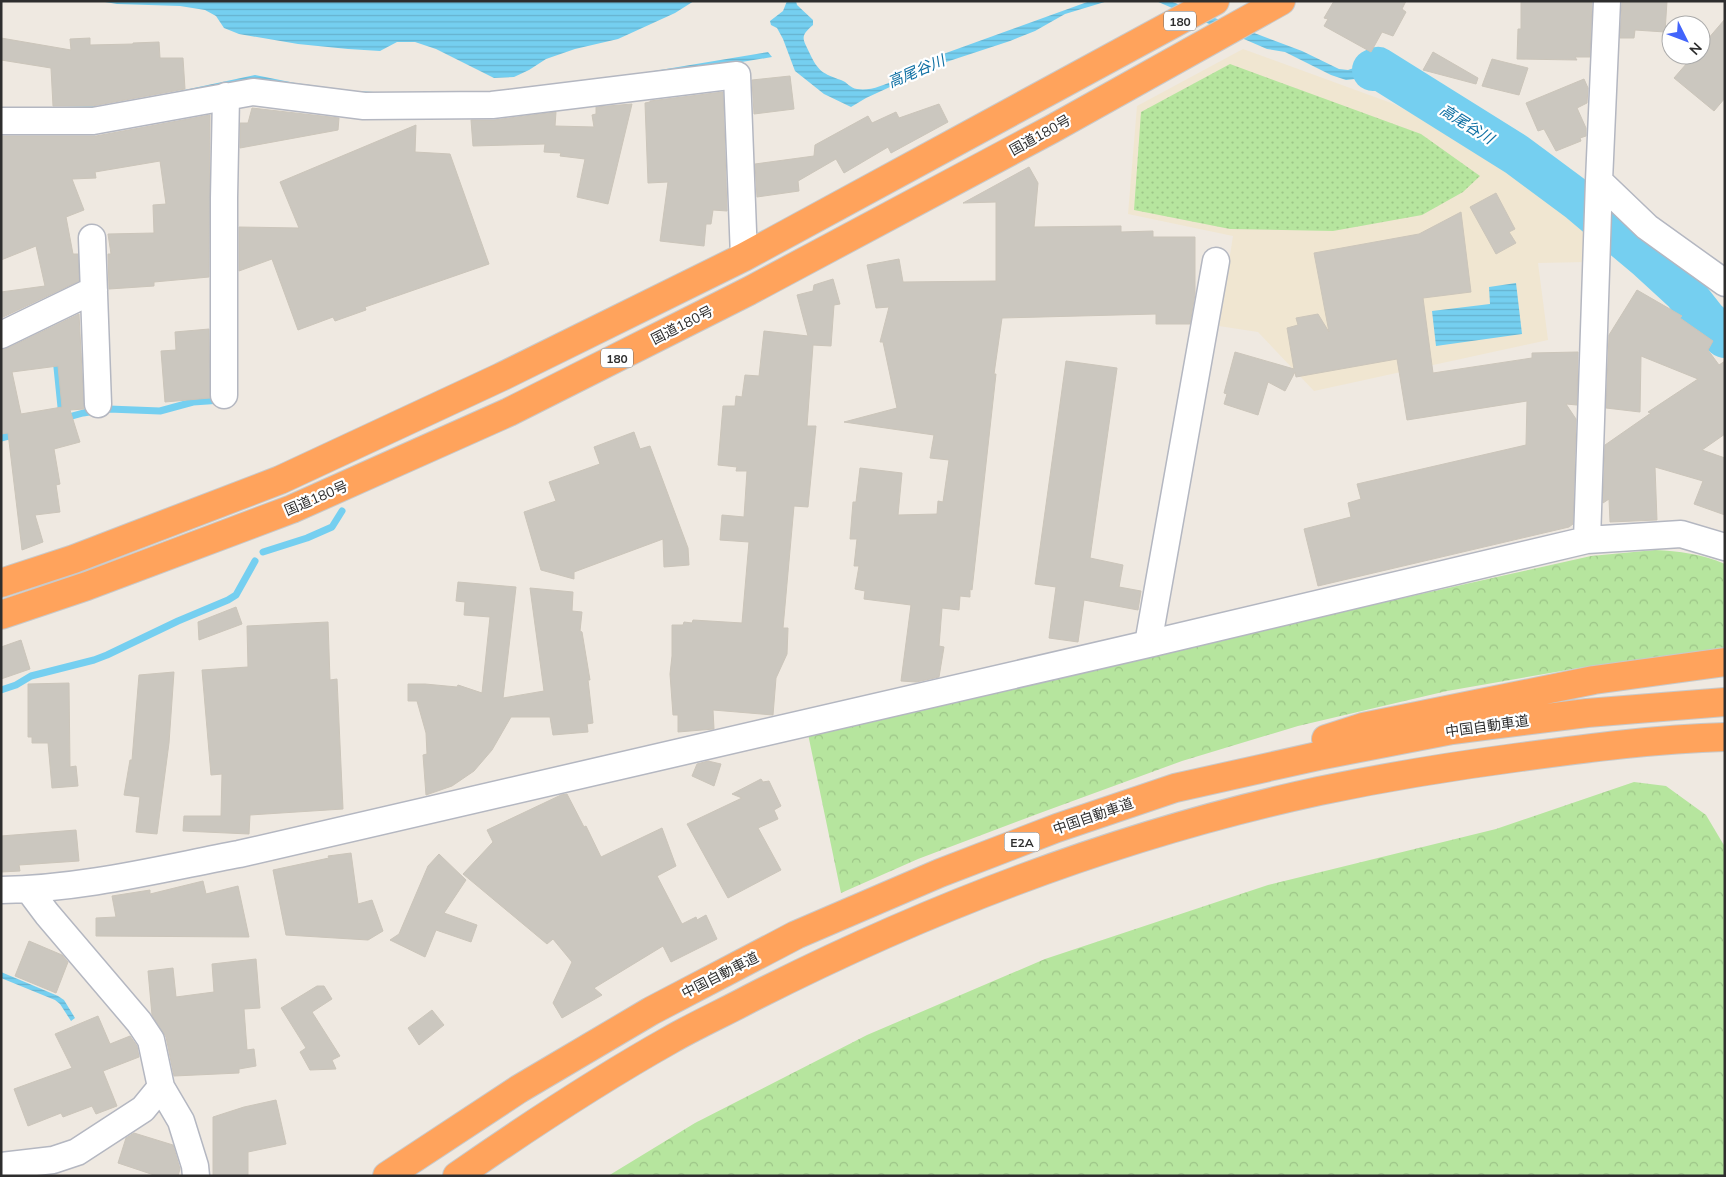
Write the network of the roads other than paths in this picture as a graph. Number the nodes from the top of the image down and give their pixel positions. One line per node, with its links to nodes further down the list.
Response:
1 (1215, 1): 8 (highway, 180)
2 (1607, 1): 6 (street)
3 (1279, 2): 18 (highway, 国道180号 / 180)
4 (226, 96): 5 (street); 8 (street); 13 (street)
5 (1, 121)
6 (1599, 190): 10 (street); 15 (street)
7 (92, 238): 11 (street)
8 (744, 257): 17 (highway, 180)
9 (1216, 261): 19 (street)
10 (1725, 283)
11 (94, 290): 12 (street); 14 (street)
12 (1, 335)
13 (224, 394)
14 (98, 404)
15 (1587, 540): 16 (street); 19 (street)
16 (1725, 547)
17 (1, 583)
18 (1, 615)
19 (1148, 644): 25 (street)
20 (1725, 662): 23 (highway)
21 (1725, 702): 23 (highway, 中国自動車道 / E2A)
22 (1725, 737): 30 (highway, E2A)
23 (1175, 788): 29 (highway, 中国自動車道 / E2A)
24 (1, 890): 25 (street)
25 (29, 890): 26 (street)
26 (161, 1087): 27 (street); 28 (street)
27 (1, 1166)
28 (196, 1176)
29 (387, 1176)
30 (457, 1176)

